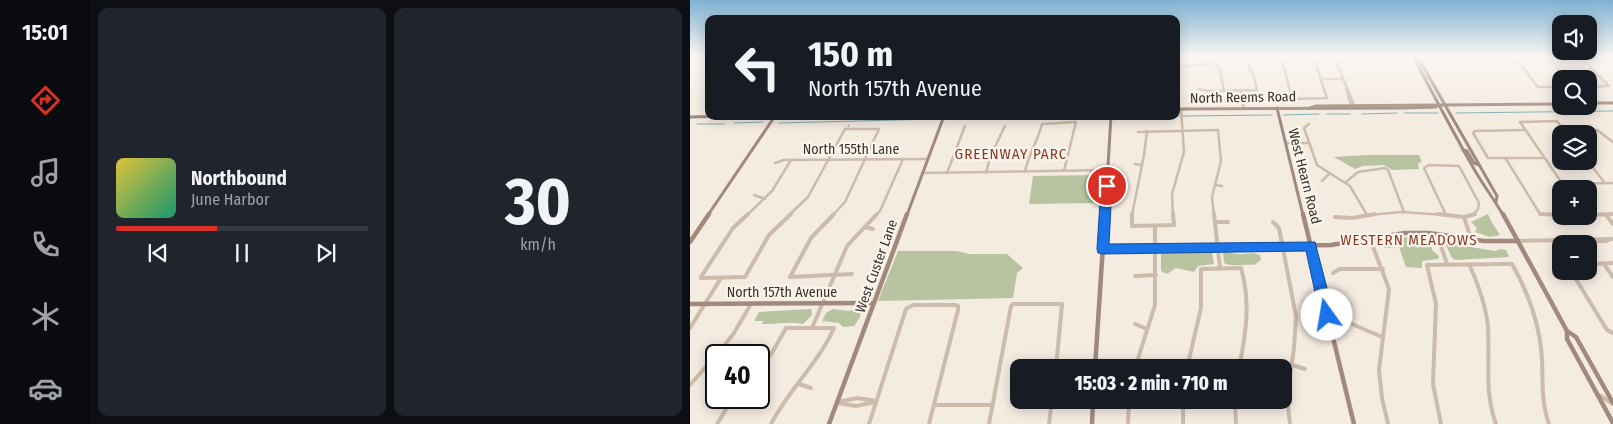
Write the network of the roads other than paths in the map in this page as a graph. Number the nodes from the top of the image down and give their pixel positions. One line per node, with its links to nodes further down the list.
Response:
1 (1221, 76): 15 (street)
2 (1253, 76): 16 (street)
3 (1287, 76): 10 (street)
4 (1319, 76): 10 (street)
5 (1342, 76): 11 (street)
6 (1424, 76): 21 (street)
7 (1428, 76): 22 (main road)
8 (1529, 76): 12 (street)
9 (1600, 76): 13 (street)
10 (1320, 79): 11 (street)
11 (1343, 79): 20 (street)
12 (1552, 87)
13 (1597, 87)
14 (1199, 89): 15 (street)
15 (1224, 91): 16 (street)
16 (1240, 91): 23 (street)
17 (1597, 103): 18 (street)
18 (1613, 103)
19 (1552, 104): 22 (street, North Reems Road)
20 (1352, 105): 21 (street, North Reems Road); 25 (street, North Reems Road)
21 (1438, 105): 22 (street, North Reems Road); 25 (main road, North Reems Road); 45 (street)
22 (1444, 105): 56 (main road)
23 (1244, 108): 24 (street, North Reems Road); 26 (street, North Reems Road)
24 (1277, 108): 25 (main road, North Reems Road); 43 (street, West Hearn Road)
25 (1310, 108)
26 (1180, 109)
27 (690, 117): 28 (street)
28 (705, 117)
29 (774, 120): 97 (street)
30 (943, 120): 49 (street, West Custer Lane)
31 (1111, 120): 57 (street)
32 (1180, 120): 38 (street)
33 (1308, 124): 44 (street)
34 (1560, 125): 39 (street)
35 (965, 126): 62 (street)
36 (1005, 126): 60 (street)
37 (1597, 129): 42 (street)
38 (1182, 130): 40 (street); 71 (street); 89 (street)
39 (1525, 130): 46 (street); 50 (street)
40 (1147, 131): 41 (street); 55 (street)
41 (1138, 132)
42 (1613, 142)
43 (1286, 143): 44 (street); 99 (street, West Hearn Road)
44 (1309, 143): 63 (street)
45 (1463, 150): 56 (street); 75 (street)
46 (1544, 158): 50 (street); 65 (street)
47 (866, 159): 48 (street, North 155th Lane); 52 (street, North 155th Lane); 52 (street); 113 (street)
48 (903, 159): 49 (street, North 155th Lane); 90 (street)
49 (928, 159): 64 (street, West Custer Lane)
50 (1506, 159): 80 (street)
51 (791, 160): 52 (street, North 155th Lane); 53 (street, North 155th Lane); 74 (street)
52 (828, 160): 115 (street)
53 (775, 163)
54 (1135, 164): 55 (street)
55 (1142, 165): 89 (street)
56 (1479, 165): 75 (main road)
57 (1108, 170): 59 (street); 102 (street)
58 (1595, 170): 69 (street)
59 (1064, 171): 61 (street); 61 (street)
60 (986, 172): 61 (street); 62 (street)
61 (1025, 172)
62 (947, 173): 64 (street)
63 (1330, 173): 66 (street); 67 (street)
64 (922, 174): 120 (street, West Custer Lane)
65 (1559, 180)
66 (1322, 181)
67 (1346, 182): 76 (street); 78 (street)
68 (1597, 183): 69 (street)
69 (1604, 183): 70 (street)
70 (1613, 183)
71 (1215, 185): 72 (street); 85 (street)
72 (1222, 186)
73 (754, 195): 74 (street)
74 (765, 199): 115 (street)
75 (1496, 202): 96 (street)
76 (1404, 212): 78 (street); 79 (street)
77 (1613, 214): 82 (street)
78 (1367, 215): 83 (street)
79 (1446, 215): 84 (street); 84 (street)
80 (1552, 215)
81 (1597, 215): 82 (street)
82 (1606, 215): 88 (street)
83 (1335, 217)
84 (1464, 217): 94 (street)
85 (1215, 222): 86 (street); 100 (street)
86 (1228, 222)
87 (1273, 222): 98 (street)
88 (1613, 224)
89 (1155, 226): 101 (street)
90 (865, 227): 91 (street); 113 (street)
91 (873, 229)
92 (1437, 234): 93 (street); 94 (street); 106 (street)
93 (1370, 238): 99 (street); 109 (street)
94 (1471, 239): 96 (street)
95 (1611, 239): 96 (street)
96 (1518, 241): 128 (street)
97 (690, 242)
98 (1283, 246): 99 (street); 100 (street); 138 (street)
99 (1310, 246): 172 (street, West Hearn Road)
100 (1217, 247): 101 (street); 108 (street)
101 (1156, 248): 102 (street); 112 (street)
102 (1103, 249): 134 (street)
103 (1597, 263): 104 (street)
104 (1604, 263): 105 (street); 116 (street)
105 (1613, 263)
106 (1447, 264): 107 (street); 174 (street)
107 (1468, 264): 175 (street); 176 (street)
108 (1220, 268): 136 (street); 137 (street)
109 (1383, 269): 110 (street); 130 (street)
110 (1333, 273)
111 (852, 274): 113 (street)
112 (1156, 275): 114 (street); 127 (street)
113 (835, 276): 119 (street)
114 (1135, 276)
115 (721, 277): 122 (street)
116 (1613, 277)
117 (1576, 280): 129 (street)
118 (752, 303): 119 (street, North 157th Avenue); 122 (street, North 157th Avenue); 131 (street)
119 (823, 303): 120 (street, North 157th Avenue); 126 (street)
120 (874, 303): 146 (street, West Custer Lane)
121 (690, 304): 122 (street, North 157th Avenue)
122 (705, 304): 125 (street)
123 (1347, 322): 130 (street)
124 (1135, 324): 127 (street)
125 (690, 328)
126 (812, 328): 132 (street); 141 (street)
127 (1147, 328): 135 (street)
128 (1567, 331): 144 (street); 148 (street)
129 (1613, 333)
130 (1382, 337): 173 (street)
131 (725, 344)
132 (770, 355)
133 (1057, 359): 151 (street)
134 (1096, 359)
135 (1138, 359)
136 (1189, 359)
137 (1240, 359)
138 (1292, 365): 140 (street)
139 (705, 368): 142 (street)
140 (1305, 369)
141 (799, 384): 143 (street); 161 (street)
142 (690, 385)
143 (810, 388)
144 (1597, 393): 148 (street); 159 (street)
145 (861, 399): 146 (street); 147 (street); 149 (street)
146 (837, 402): 149 (street); 162 (street, West Custer Lane)
147 (876, 402): 149 (street); 150 (street); 163 (street)
148 (1613, 402)
149 (858, 405)
150 (934, 405): 151 (street); 164 (street)
151 (993, 405): 165 (street)
152 (726, 409): 160 (street)
153 (1051, 409): 166 (street)
154 (1093, 409): 167 (street)
155 (1129, 409): 168 (street)
156 (1183, 409): 169 (street)
157 (1235, 409): 170 (street)
158 (1288, 409): 171 (street)
159 (1613, 422)
160 (717, 424)
161 (771, 424)
162 (829, 424)
163 (869, 424)
164 (929, 424)
165 (989, 424)
166 (1050, 424)
167 (1092, 424)
168 (1128, 424)
169 (1183, 424)
170 (1236, 424)
171 (1290, 424)
172 (1354, 424)
173 (1388, 424)
174 (1442, 424)
175 (1496, 424)
176 (1550, 424)

